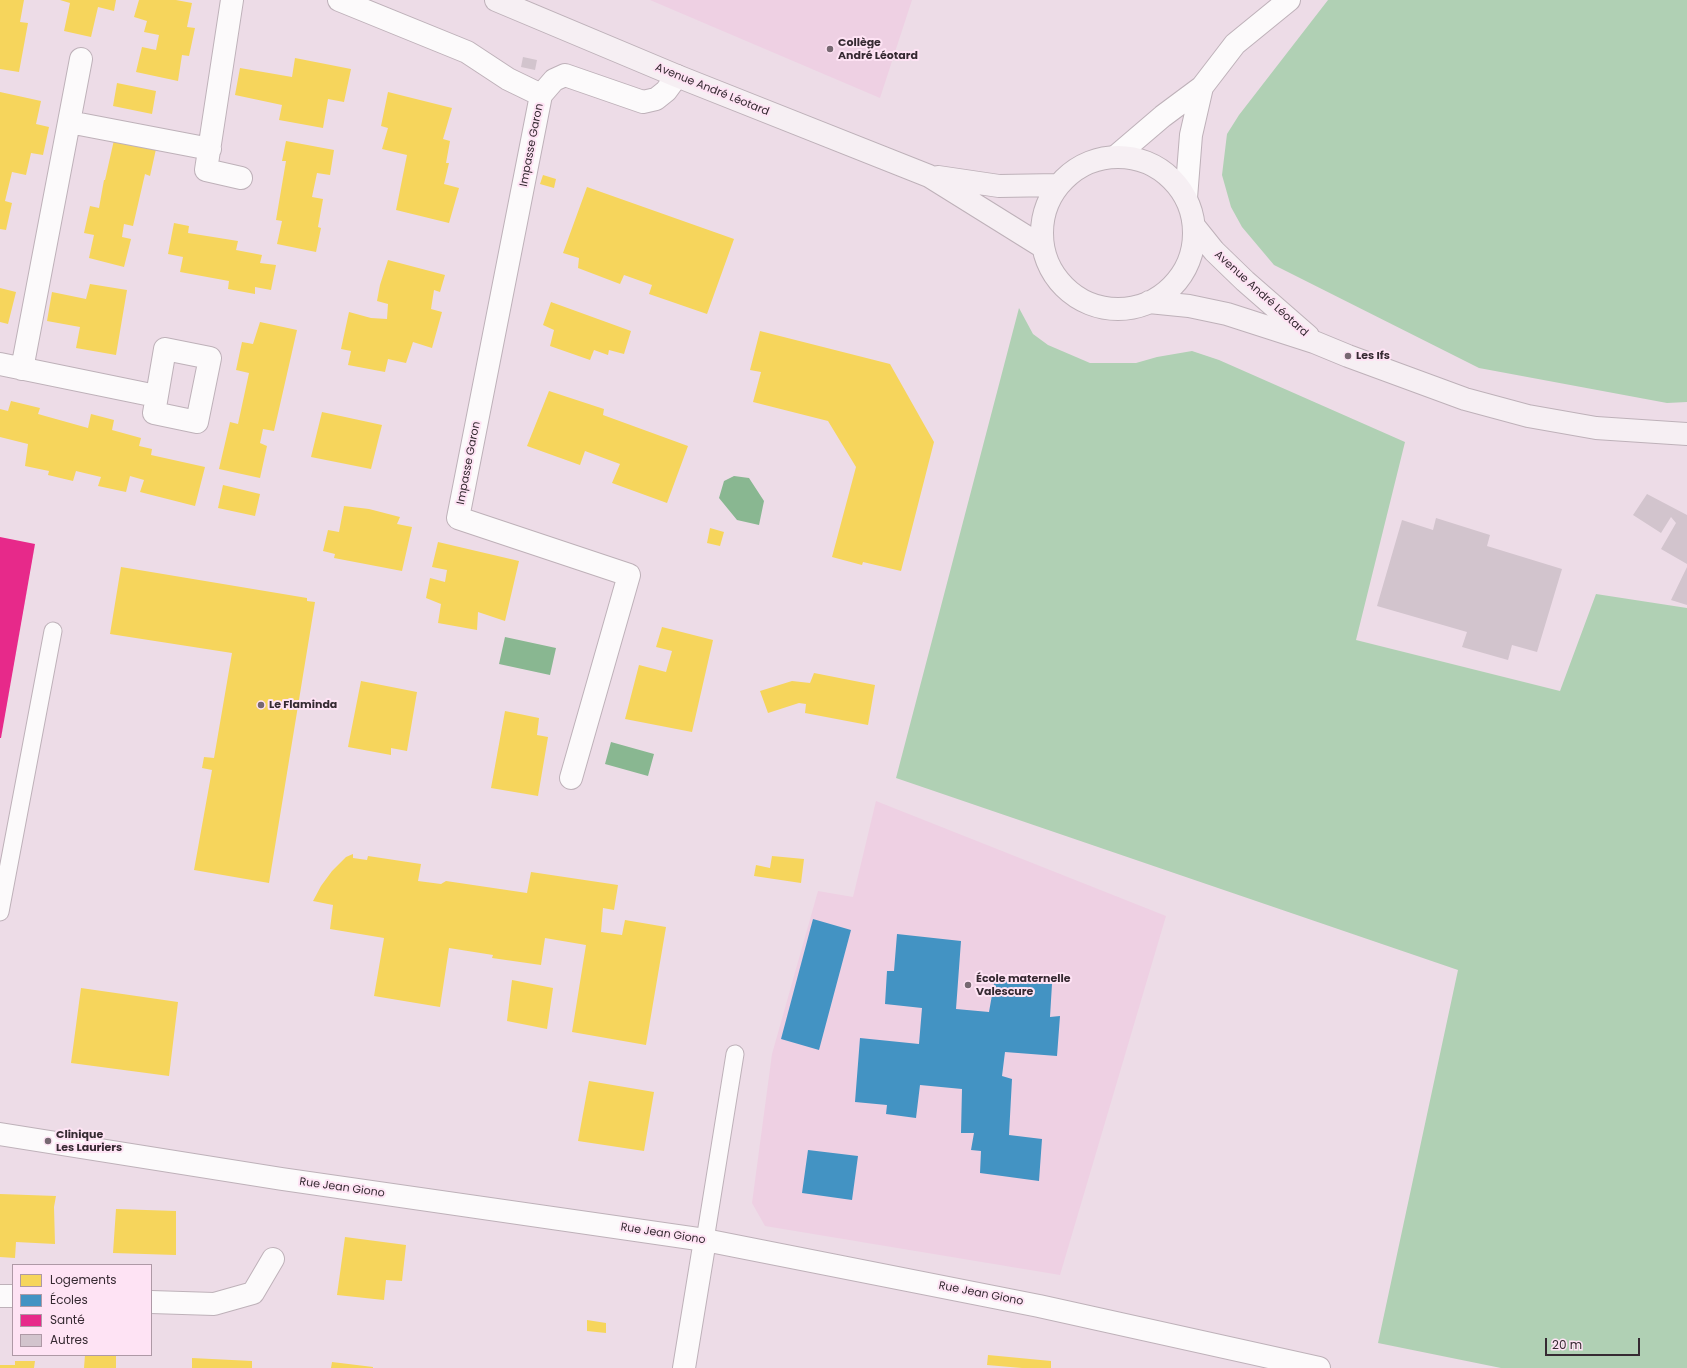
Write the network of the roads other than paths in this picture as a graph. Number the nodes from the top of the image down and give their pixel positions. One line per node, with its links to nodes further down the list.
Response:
1 (232, 0): 10 (street)
2 (339, 0): 8 (street)
3 (496, 0): 6 (main road, Avenue André Léotard)
4 (1289, 0): 7 (street)
5 (81, 59): 9 (street)
6 (677, 76): 8 (street); 12 (main road, Avenue André Léotard)
7 (1202, 87): 11 (street); 15 (street)
8 (542, 95): 25 (street, Impasse Garon)
9 (69, 122): 10 (street); 21 (street)
10 (210, 149): 13 (street)
11 (1115, 157): 14 (main road); 15 (main road)
12 (929, 176): 14 (main road, Avenue André Léotard); 17 (main road, Avenue André Léotard)
13 (241, 178)
14 (1058, 185): 17 (main road)
15 (1186, 198): 16 (main road)
16 (1194, 226): 18 (main road); 19 (main road, Avenue André Léotard)
17 (1043, 247): 18 (main road)
18 (1149, 302): 19 (main road, Avenue André Léotard)
19 (1314, 342): 23 (main road, Avenue André Léotard)
20 (0, 364): 21 (street)
21 (22, 369): 22 (street)
22 (156, 396)
23 (1687, 434)
24 (53, 631): 26 (lane)
25 (571, 778)
26 (0, 912)
27 (735, 1054): 29 (lane)
28 (0, 1134): 29 (street, Rue Jean Giono)
29 (705, 1240): 34 (street); 35 (street, Rue Jean Giono)
30 (273, 1259): 33 (street)
31 (0, 1296): 32 (street)
32 (12, 1296)
33 (152, 1302)
34 (684, 1368)
35 (1319, 1368)

